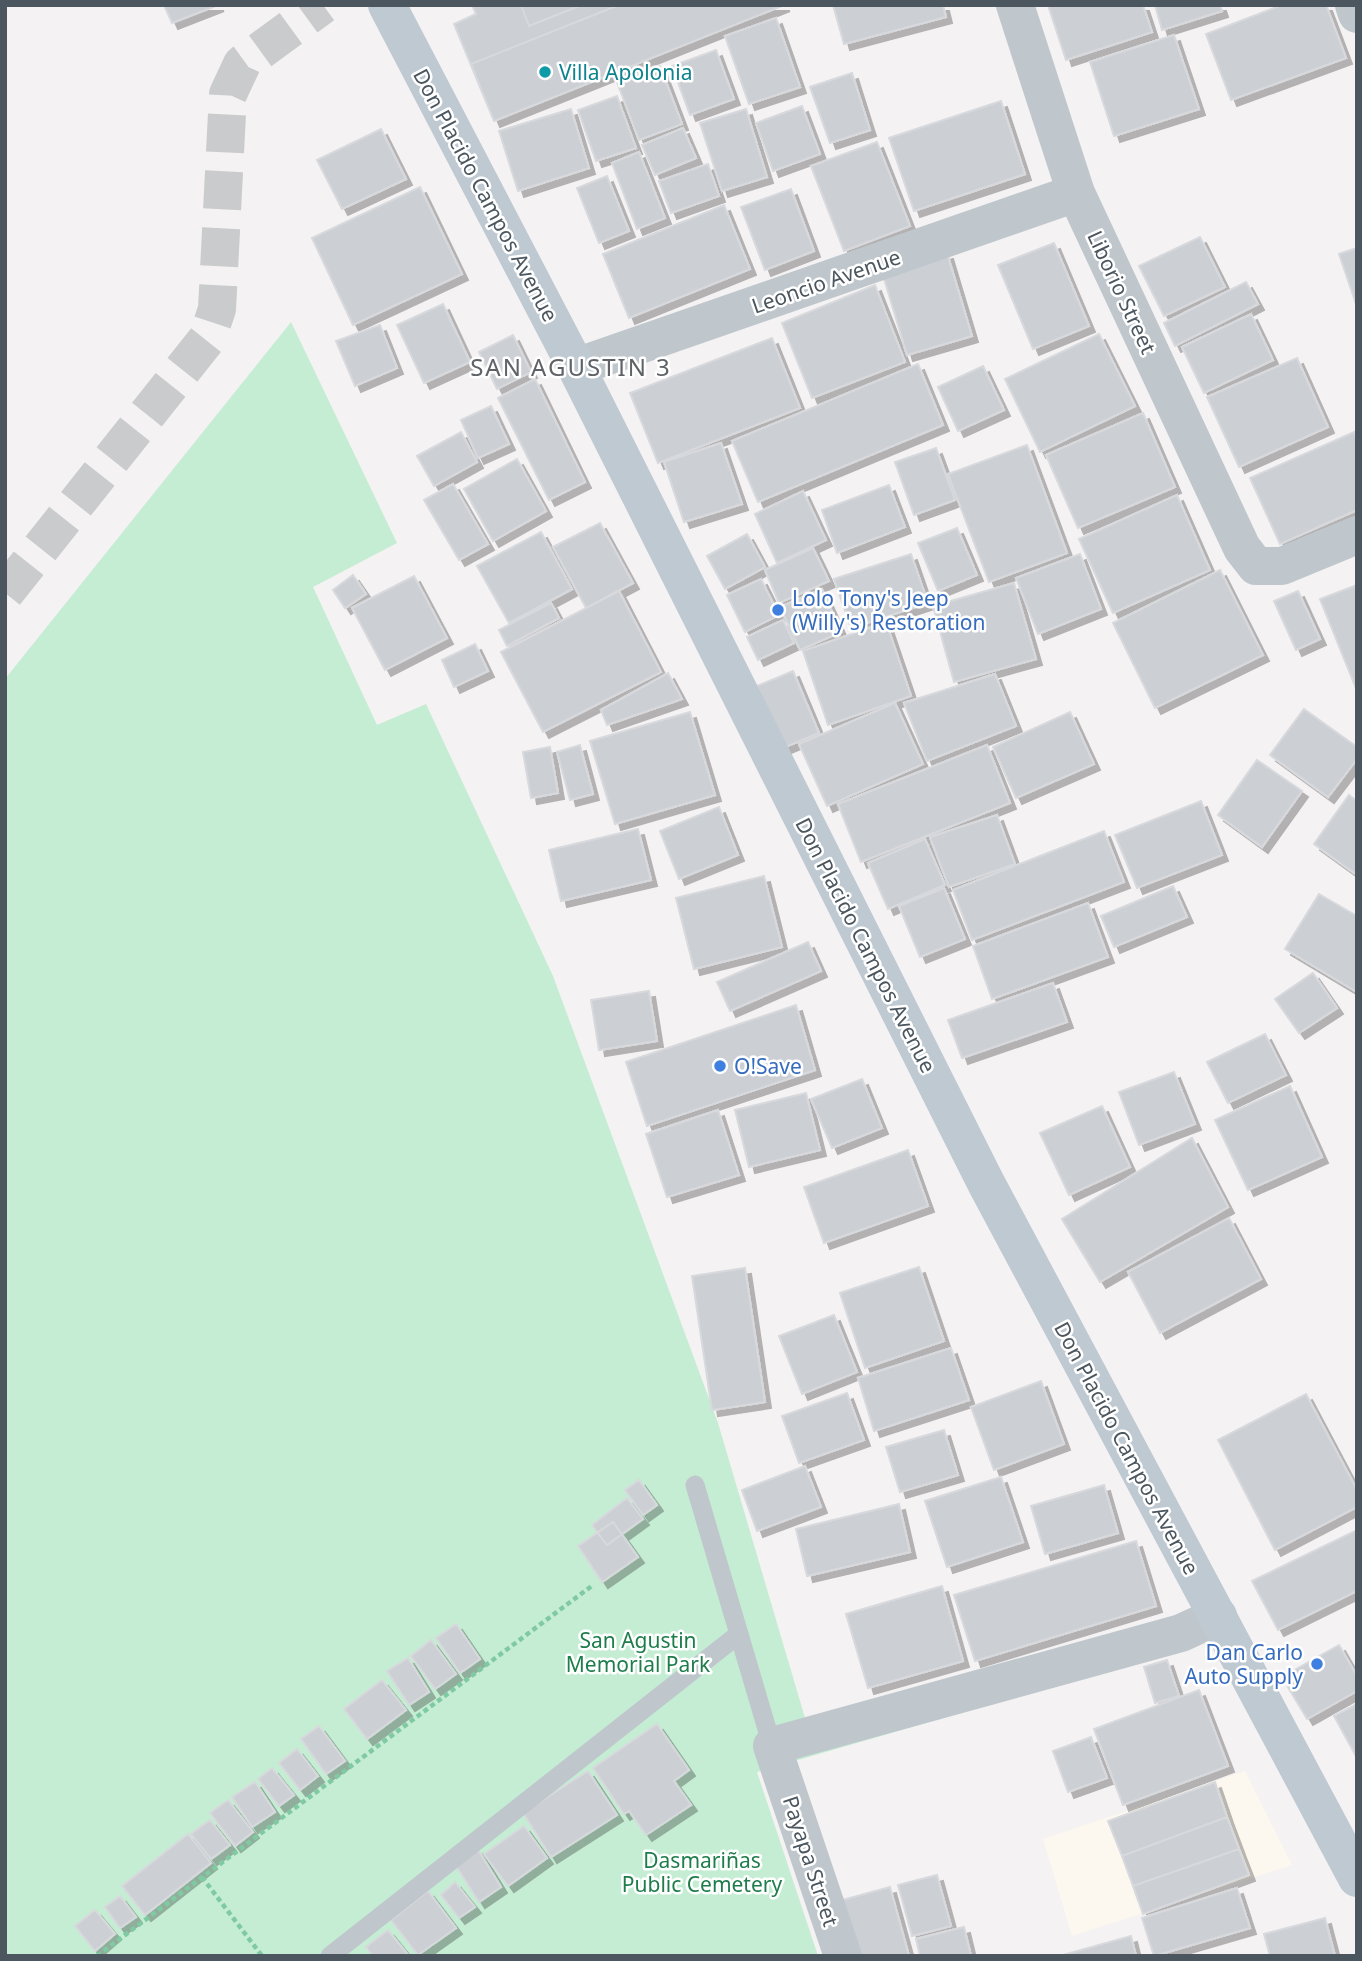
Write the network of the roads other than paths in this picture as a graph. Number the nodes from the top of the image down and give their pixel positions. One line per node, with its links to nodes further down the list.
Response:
1 (387, 5): 6 (main road, Don Placido Campos Avenue)
2 (1016, 5): 5 (street, Liborio Street)
3 (1353, 5): 4 (street)
4 (1357, 14)
5 (1076, 193): 6 (street, Leoncio Avenue); 7 (street, Liborio Street)
6 (576, 368): 9 (main road, Don Placido Campos Avenue)
7 (1357, 535)
8 (695, 1485): 10 (lane)
9 (1218, 1616): 11 (street); 12 (main road, Don Placido Campos Avenue)
10 (739, 1634): 11 (lane); 13 (lane)
11 (776, 1756): 14 (street, Payapa Street)
12 (1357, 1878)
13 (330, 1956)
14 (843, 1956)

